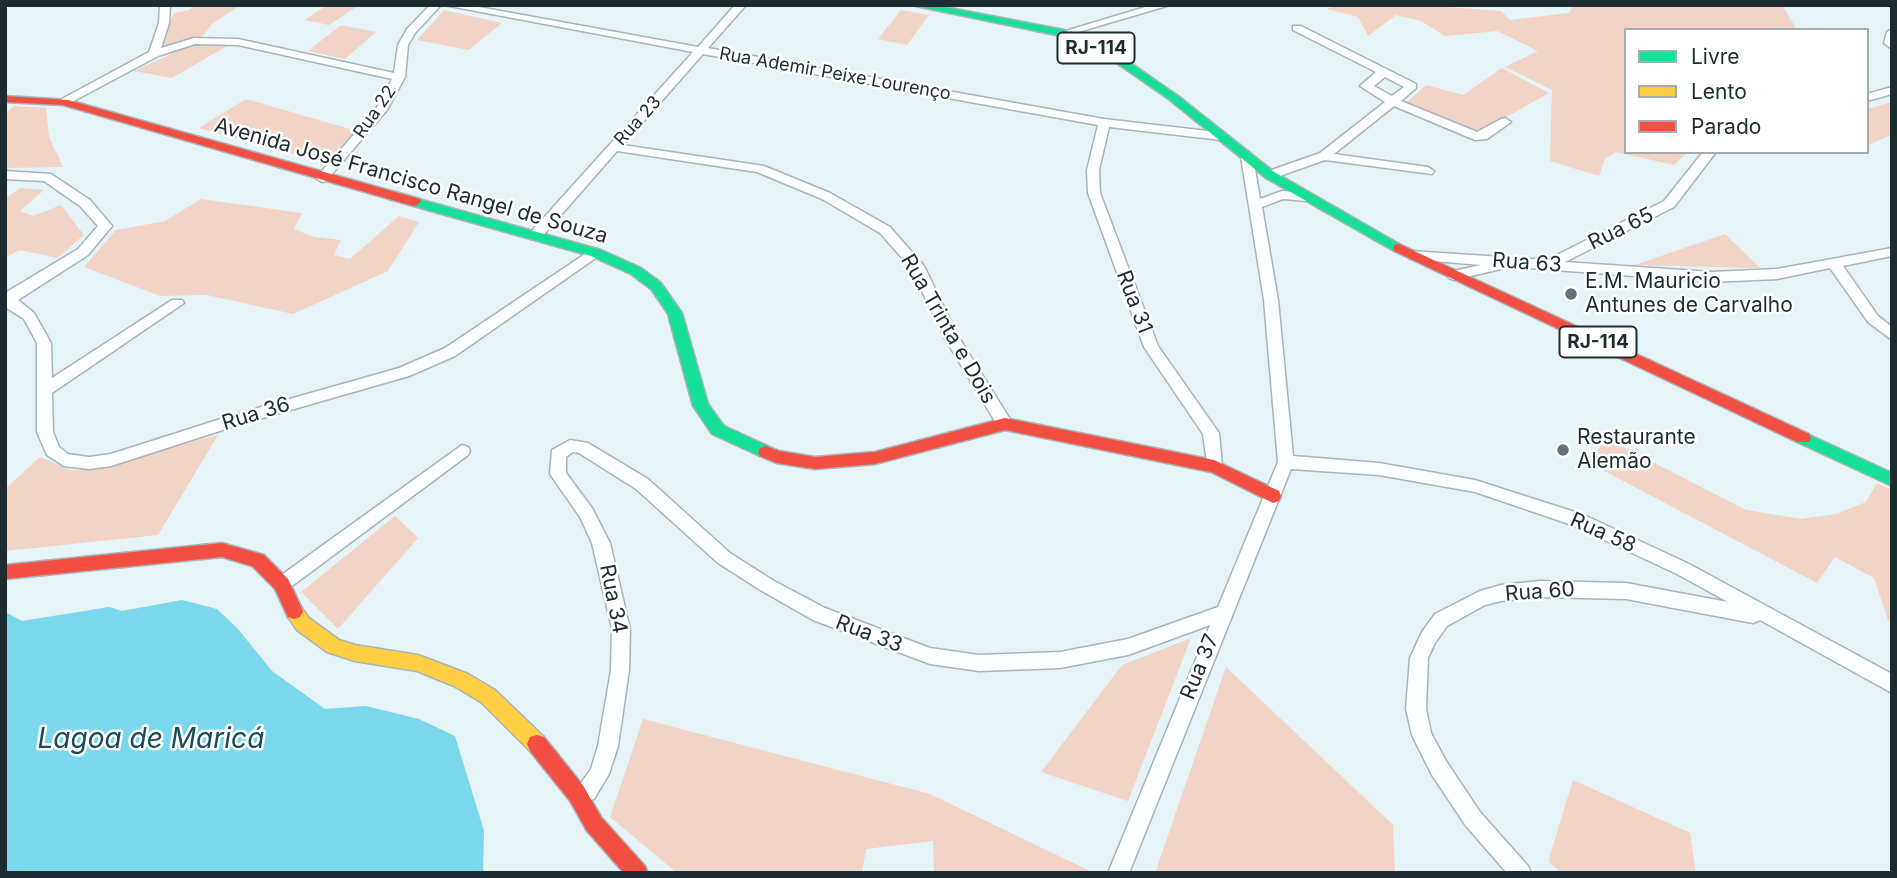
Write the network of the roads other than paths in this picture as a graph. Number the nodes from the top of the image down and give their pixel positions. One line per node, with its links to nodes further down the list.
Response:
1 (165, 5): 12 (street)
2 (436, 5): 14 (street, Rua 22)
3 (449, 5): 11 (street, Rua Ademir Peixe Lourenço)
4 (741, 5): 11 (street, Rua 23)
5 (916, 5): 9 (street, RJ-114)
6 (1165, 5): 9 (street)
7 (1297, 28): 13 (street)
8 (1892, 32): 10 (street)
9 (1064, 33): 22 (street, RJ-114)
10 (1892, 46)
11 (700, 51): 21 (street, Rua Ademir Peixe Lourenço); 23 (street, Rua 23)
12 (154, 54): 14 (street); 18 (street)
13 (1385, 71): 19 (street); 19 (street)
14 (399, 77): 30 (street, Rua 22)
15 (1892, 90): 16 (street)
16 (1869, 97)
17 (5, 99): 18 (street, Avenida José Francisco Rangel de Souza)
18 (64, 102): 30 (street, Avenida José Francisco Rangel de Souza)
19 (1394, 102): 20 (street); 25 (street)
20 (1505, 122)
21 (1104, 123): 22 (street, Rua Ademir Peixe Lourenço); 50 (street, Rua 31)
22 (1221, 136): 26 (street, RJ-114)
23 (615, 147): 34 (street, Rua 23); 46 (street, Rua Trinta e Dois)
24 (1708, 154): 39 (street, Rua 65)
25 (1324, 156): 27 (street); 29 (street)
26 (1247, 157): 29 (street, RJ-114); 31 (street)
27 (1428, 171)
28 (5, 175): 42 (street, Rua 36)
29 (1273, 176): 31 (street); 32 (street); 33 (street, RJ-114)
30 (322, 178): 34 (street, Avenida José Francisco Rangel de Souza)
31 (1253, 193): 32 (street); 49 (street)
32 (1275, 197): 33 (street)
33 (1307, 197): 37 (street, RJ-114)
34 (535, 236): 36 (street, Avenida José Francisco Rangel de Souza)
35 (1892, 252): 40 (street, Rua 63)
36 (596, 253): 45 (street, Rua 36); 46 (street, Avenida José Francisco Rangel de Souza)
37 (1411, 255): 38 (street, Rua 63); 41 (street, RJ-114)
38 (1515, 262): 39 (street, Rua 63); 41 (street)
39 (1551, 263): 40 (street, Rua 63)
40 (1835, 265): 44 (street)
41 (1454, 275): 51 (street, RJ-114)
42 (7, 300): 45 (street, Rua 36)
43 (177, 303): 45 (street)
44 (1892, 335)
45 (44, 391)
46 (1005, 424): 50 (street, Avenida José Francisco Rangel de Souza)
47 (564, 448): 55 (street, Rua 33); 58 (street, Rua 34)
48 (462, 451): 54 (street)
49 (1286, 462): 52 (street, Rua 37); 56 (street, Rua 58)
50 (1214, 466): 52 (street, Avenida José Francisco Rangel de Souza)
51 (1892, 480)
52 (1273, 496): 55 (street, Rua 37)
53 (5, 572): 54 (street)
54 (282, 584): 58 (street)
55 (1222, 612): 60 (street, Rua 37)
56 (1767, 618): 57 (street, Rua 58); 61 (street, Rua 60)
57 (1892, 684)
58 (577, 794): 59 (street)
59 (638, 873)
60 (1118, 873)
61 (1521, 873)

